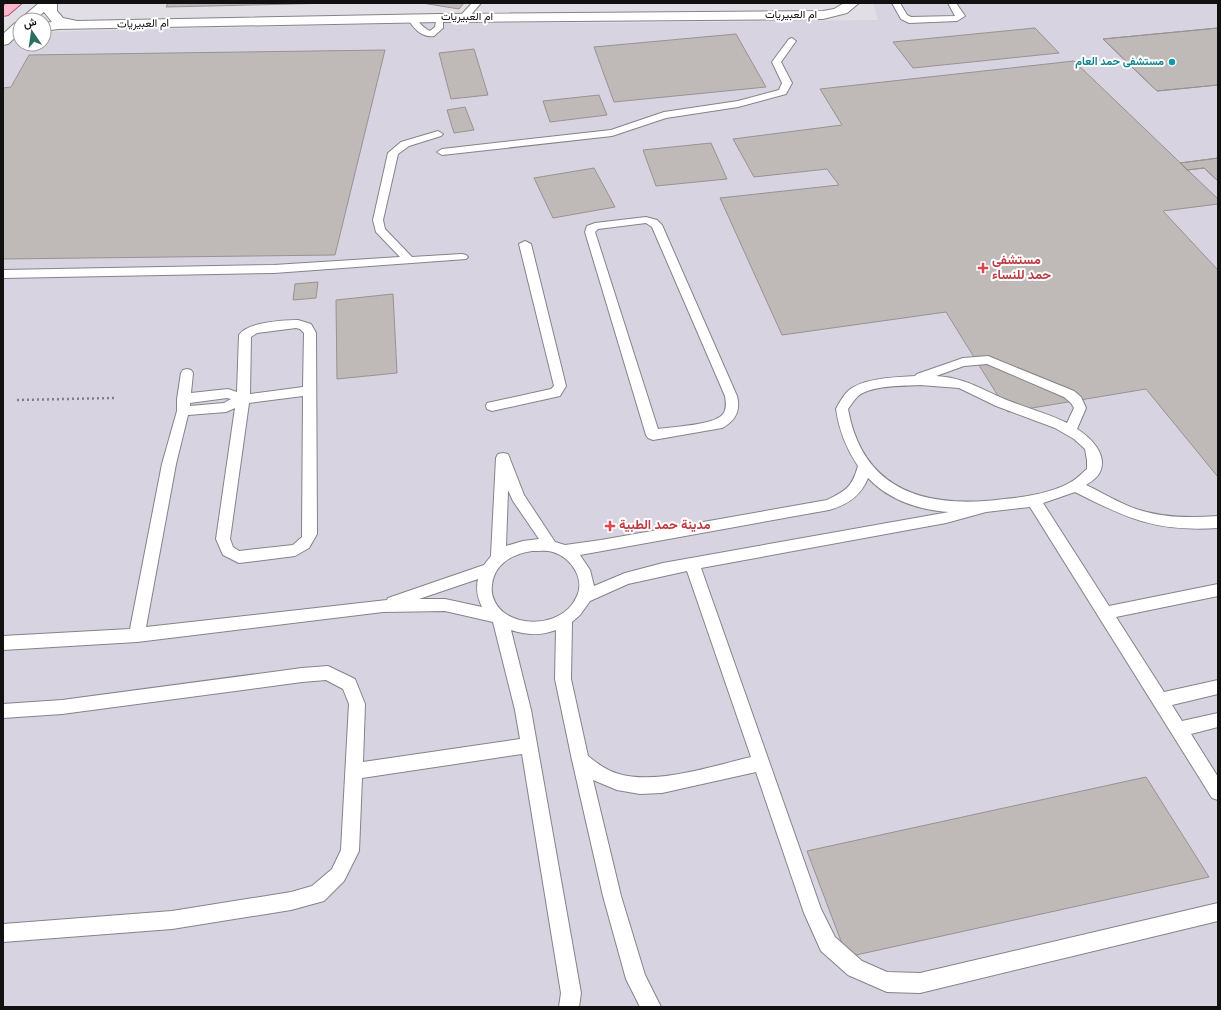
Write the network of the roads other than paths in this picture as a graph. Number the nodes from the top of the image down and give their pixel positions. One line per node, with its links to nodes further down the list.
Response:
1 (15, 3): 7 (main road)
2 (48, 3): 8 (street); 10 (street, ام العبيريات)
3 (477, 3): 9 (lane)
4 (852, 3): 9 (street, ام العبيريات)
5 (896, 3): 6 (lane)
6 (952, 3)
7 (3, 12)
8 (36, 12)
9 (464, 17): 10 (street, ام العبيريات)
10 (79, 24): 11 (street, ام العبيريات)
11 (52, 26)
12 (792, 41): 14 (lane)
13 (438, 134): 17 (lane)
14 (442, 152)
15 (525, 244): 24 (lane)
16 (462, 257): 17 (lane)
17 (409, 260): 18 (lane)
18 (3, 274)
19 (187, 373): 23 (lane)
20 (912, 380): 25 (lane); 25 (lane); 27 (lane)
21 (309, 391): 22 (lane); 22 (lane); 22 (lane)
22 (242, 399): 23 (lane)
23 (183, 405): 42 (lane)
24 (492, 406)
25 (1070, 430): 28 (lane)
26 (653, 435): 26 (lane)
27 (865, 466): 30 (lane); 33 (lane)
28 (1076, 486): 29 (lane); 31 (lane)
29 (1034, 501): 30 (lane); 39 (lane)
30 (986, 507): 35 (lane)
31 (1218, 522)
32 (550, 545): 33 (lane); 34 (lane); 34 (lane)
33 (564, 551): 37 (lane)
34 (494, 563): 38 (lane); 40 (lane)
35 (692, 563): 37 (lane); 51 (lane)
36 (1218, 590): 39 (lane)
37 (584, 597): 41 (lane)
38 (383, 606): 40 (lane); 42 (lane)
39 (1105, 613): 45 (lane)
40 (499, 618): 41 (lane); 49 (lane)
41 (564, 620): 50 (lane)
42 (137, 635): 43 (lane)
43 (3, 643)
44 (1218, 686): 45 (lane)
45 (1161, 700): 48 (lane)
46 (3, 711): 52 (lane)
47 (1218, 720): 48 (lane)
48 (1180, 729): 53 (lane)
49 (528, 745): 52 (lane); 56 (lane)
50 (580, 760): 51 (lane); 57 (lane)
51 (760, 763): 54 (lane)
52 (355, 772): 55 (lane)
53 (1218, 792)
54 (1218, 912)
55 (3, 933)
56 (569, 1007)
57 (651, 1007)

